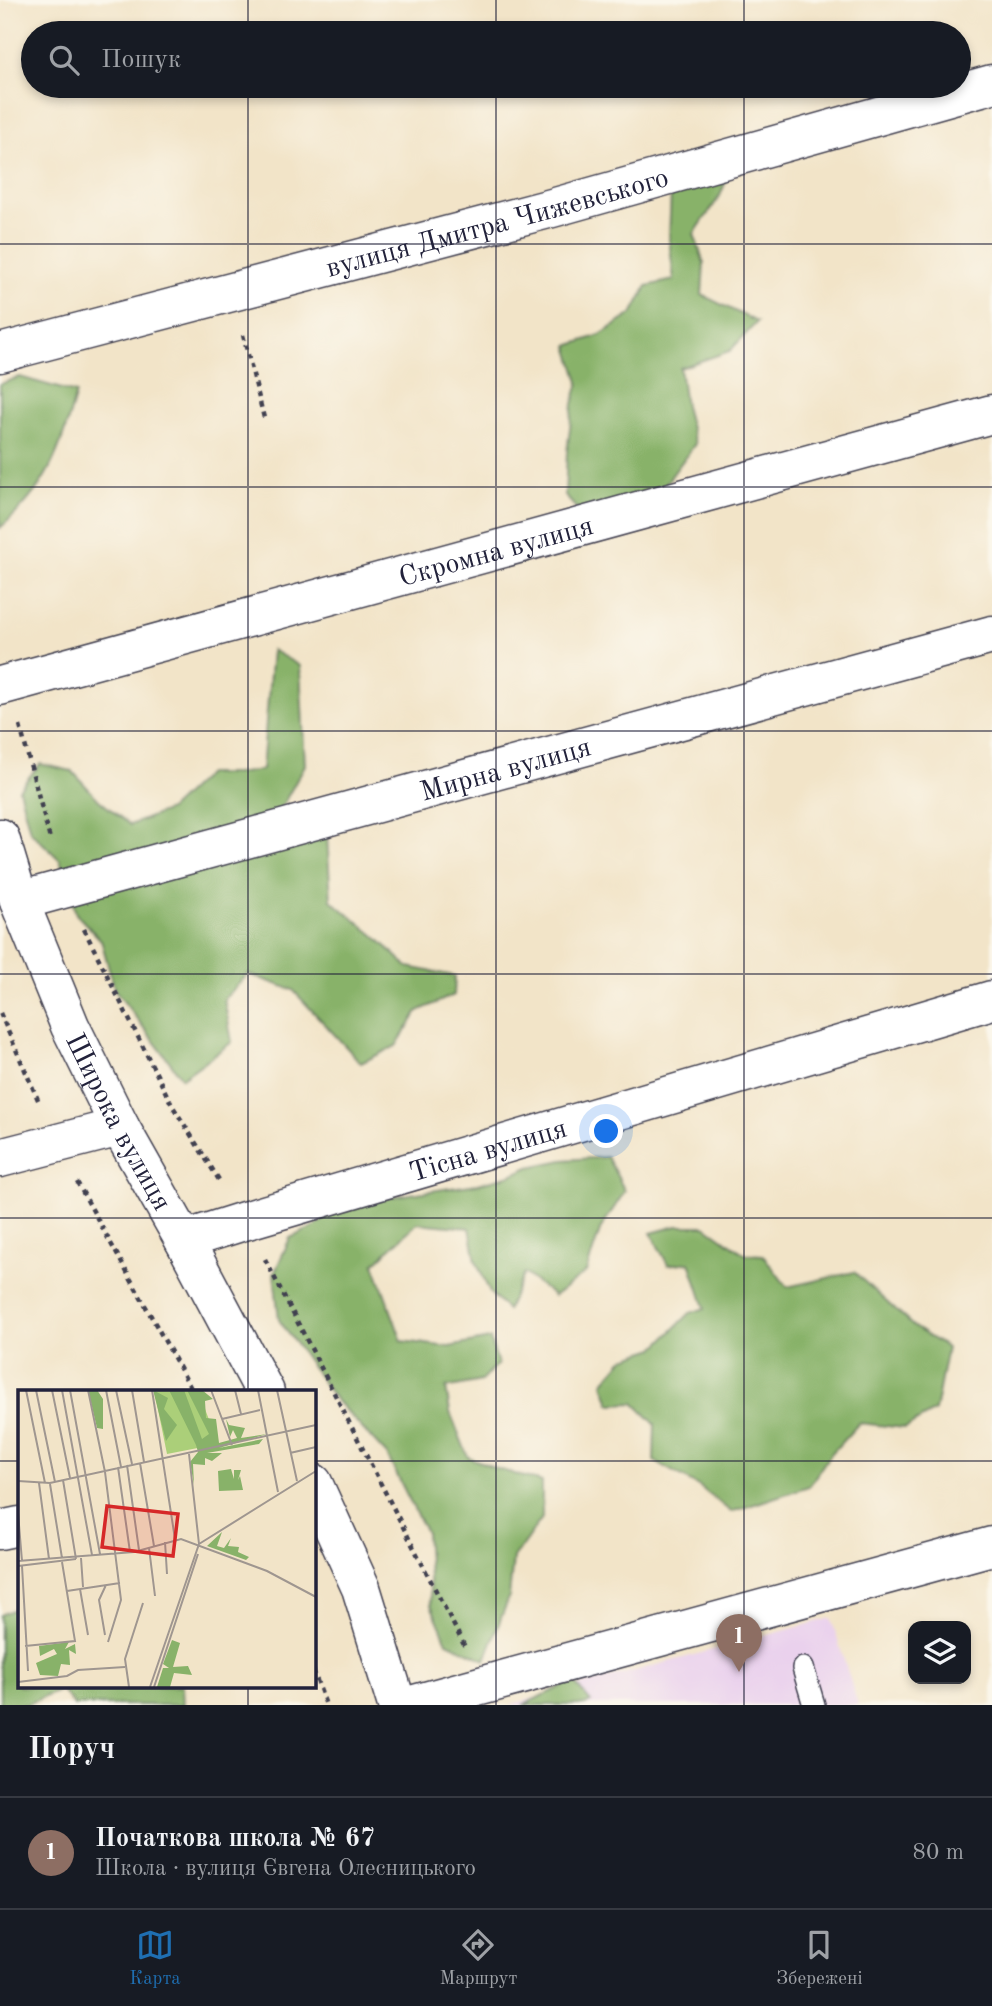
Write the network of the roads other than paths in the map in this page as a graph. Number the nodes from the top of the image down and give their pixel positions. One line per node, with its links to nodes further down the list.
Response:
1 (992, 84): 2 (street, вулиця Дмитра Чижевського)
2 (971, 90)
3 (942, 98): 4 (street, вулиця Дмитра Чижевського)
4 (0, 353)
5 (992, 414): 7 (street, Скромна вулиця)
6 (992, 635): 9 (street, Мирна вулиця)
7 (9, 702)
8 (0, 838): 9 (street, Широка вулиця)
9 (19, 901): 11 (street, Широка вулиця)
10 (992, 999): 13 (street, Тісна вулиця)
11 (120, 1127): 12 (street); 13 (street, Широка вулиця)
12 (0, 1158)
13 (184, 1240): 14 (street, Широка вулиця)
14 (264, 1390)
15 (315, 1487): 20 (street)
16 (18, 1527): 17 (street)
17 (0, 1530)
18 (992, 1546): 21 (street)
19 (803, 1668): 22 (lane)
20 (397, 1705)
21 (411, 1705)
22 (814, 1705)

